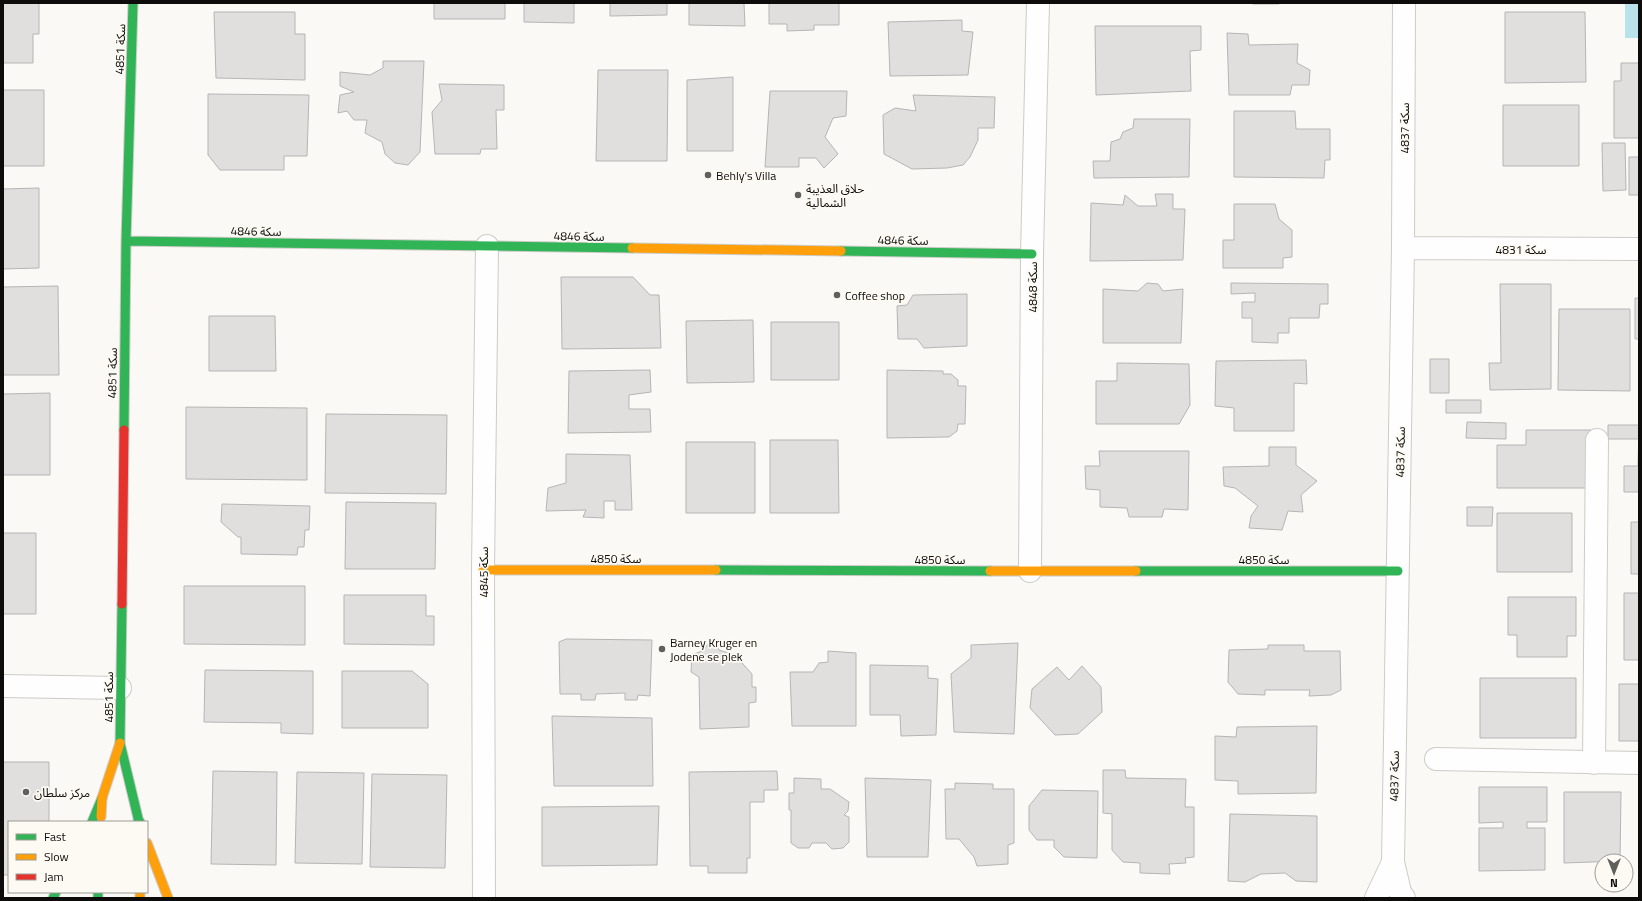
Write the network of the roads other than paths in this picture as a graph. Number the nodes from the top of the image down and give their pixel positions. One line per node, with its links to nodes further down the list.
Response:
1 (133, 3): 4 (street, سكة 4851)
2 (1038, 3): 8 (street, سكة 4848)
3 (1404, 3): 6 (street, سكة 4837)
4 (126, 241): 5 (street, سكة 4846); 14 (street, سكة 4851)
5 (487, 246): 8 (street, سكة 4846); 10 (street, سكة 4845)
6 (1403, 248): 7 (street, سكة 4831); 12 (street, سكة 4837)
7 (1639, 249)
8 (1032, 254): 11 (street, سكة 4848)
9 (1597, 440): 17 (street)
10 (483, 570): 11 (street, سكة 4850); 26 (street, سكة 4845)
11 (1030, 571): 12 (street, سكة 4850)
12 (1398, 571): 24 (street, سكة 4837)
13 (3, 686): 14 (street)
14 (120, 688): 15 (street, سكة 4851)
15 (120, 743): 19 (street, سكة 4851); 22 (street, سكة 4851)
16 (1436, 759): 17 (street)
17 (1594, 763): 18 (street)
18 (1639, 763)
19 (102, 798): 20 (street); 21 (street, سكة 4851)
20 (92, 821)
21 (101, 821)
22 (139, 821)
23 (148, 846): 25 (street)
24 (1392, 862): 27 (street, سكة 4837); 28 (street)
25 (168, 898)
26 (484, 898)
27 (1376, 898)
28 (1404, 898)

